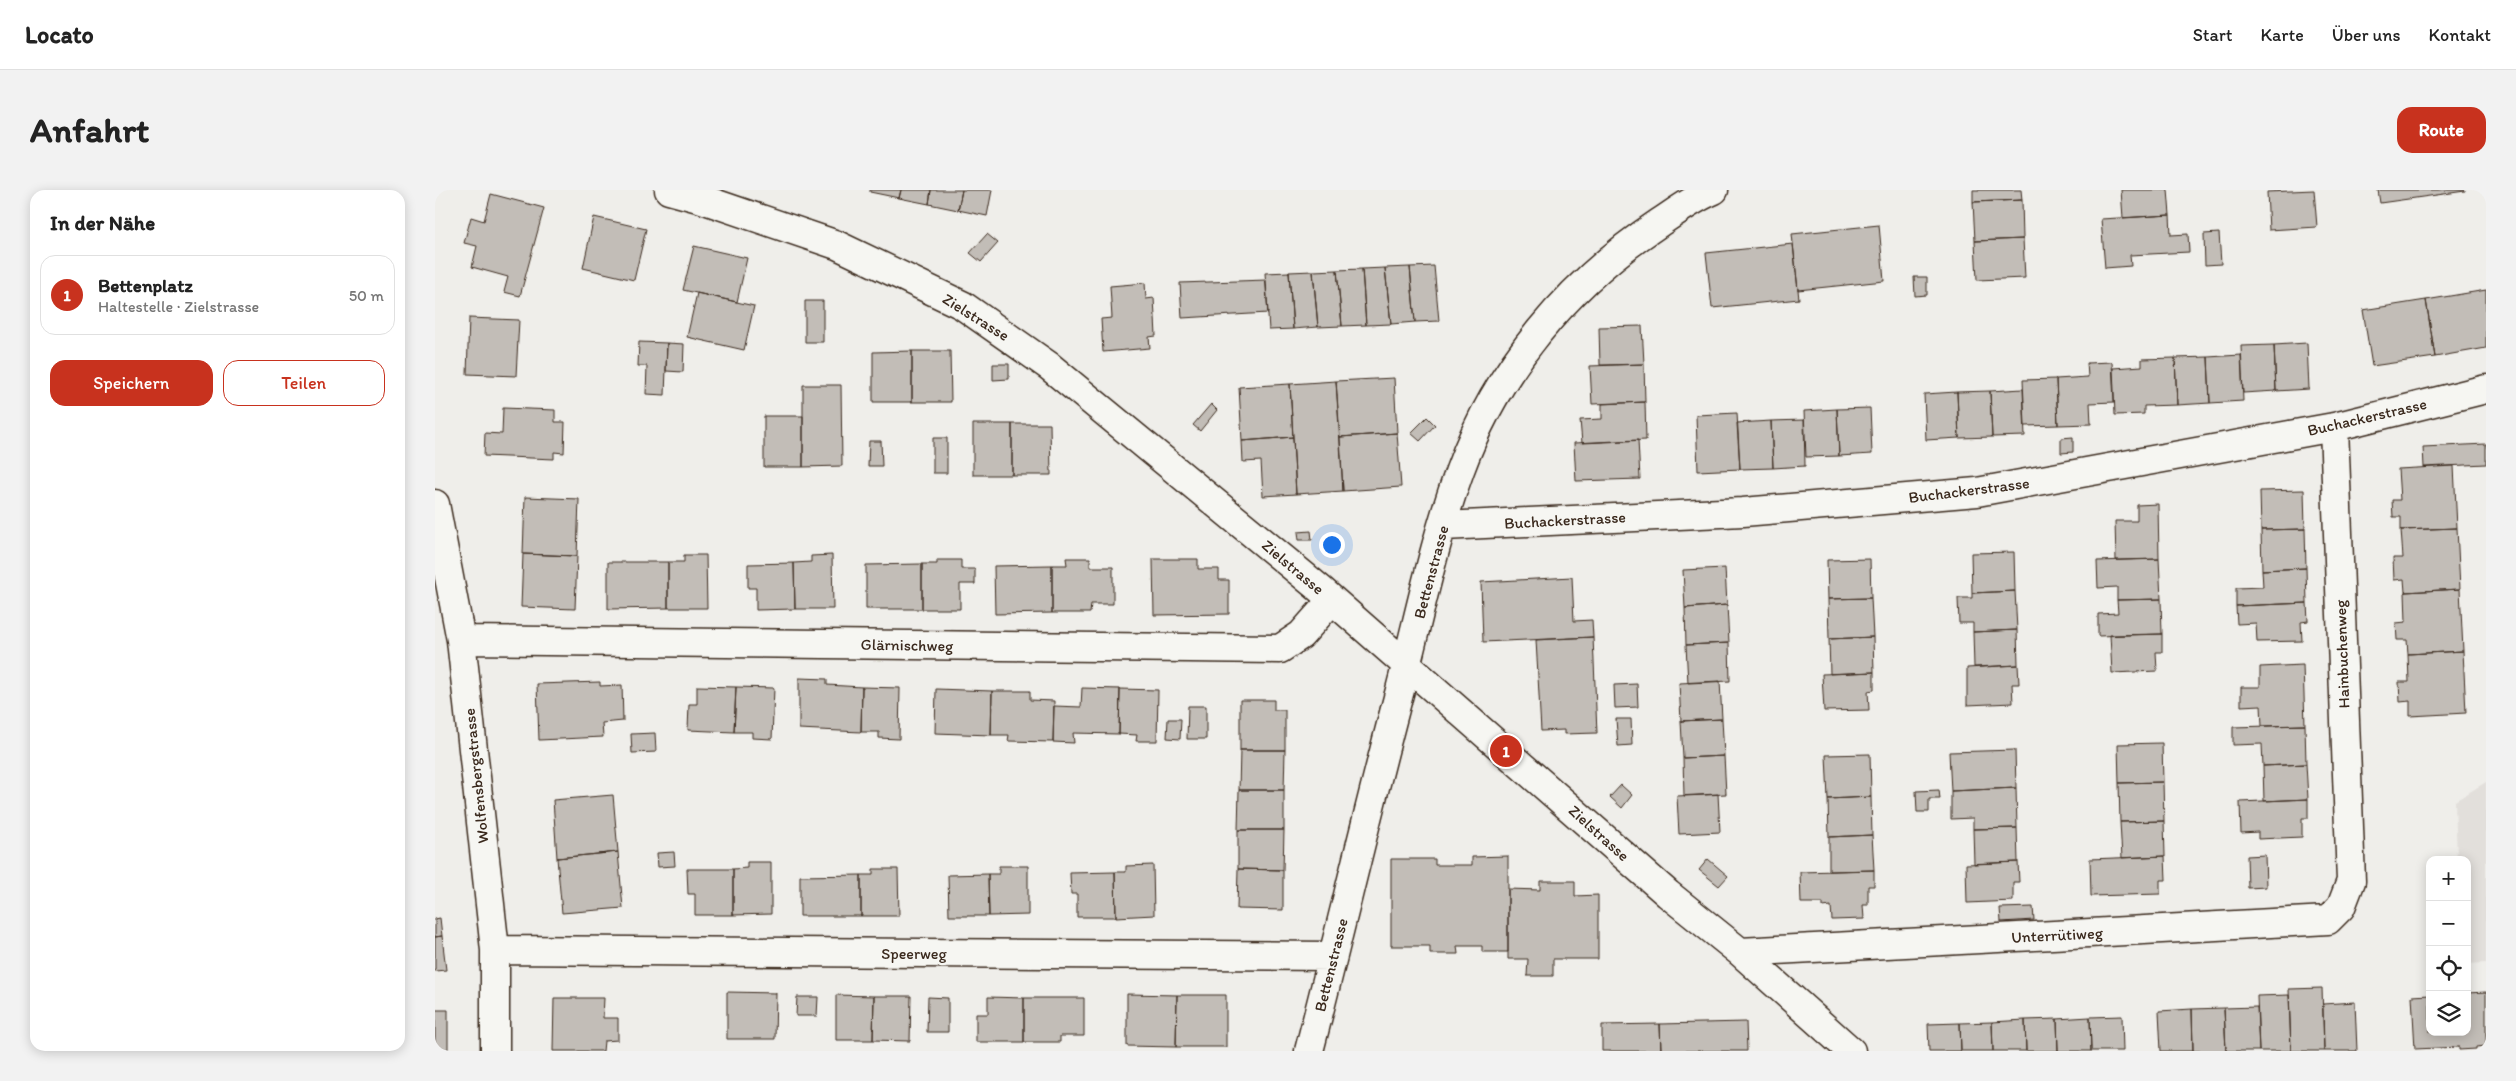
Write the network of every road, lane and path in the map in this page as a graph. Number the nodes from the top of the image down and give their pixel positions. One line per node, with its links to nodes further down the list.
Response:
1 (669, 190): 7 (street, Zielstrasse)
2 (1714, 190): 6 (street, Bettenstrasse)
3 (2486, 389): 4 (street, Buchackerstrasse)
4 (2334, 427): 6 (street, Buchackerstrasse); 10 (street, Hainbuchenweg)
5 (435, 504): 8 (street, Wolfensbergstrasse)
6 (1443, 526): 9 (street, Bettenstrasse)
7 (1333, 600): 8 (street, Glärnischweg); 9 (street, Zielstrasse)
8 (461, 640): 11 (street, Wolfensbergstrasse)
9 (1407, 665): 12 (street, Zielstrasse); 13 (street, Bettenstrasse)
10 (2351, 881): 12 (street, Unterrütiweg)
11 (495, 950): 13 (street, Speerweg); 14 (street, Wolfensbergstrasse)
12 (1740, 952): 16 (street, Zielstrasse)
13 (1333, 956): 15 (street, Bettenstrasse)
14 (495, 1051)
15 (1309, 1051)
16 (1851, 1051)

